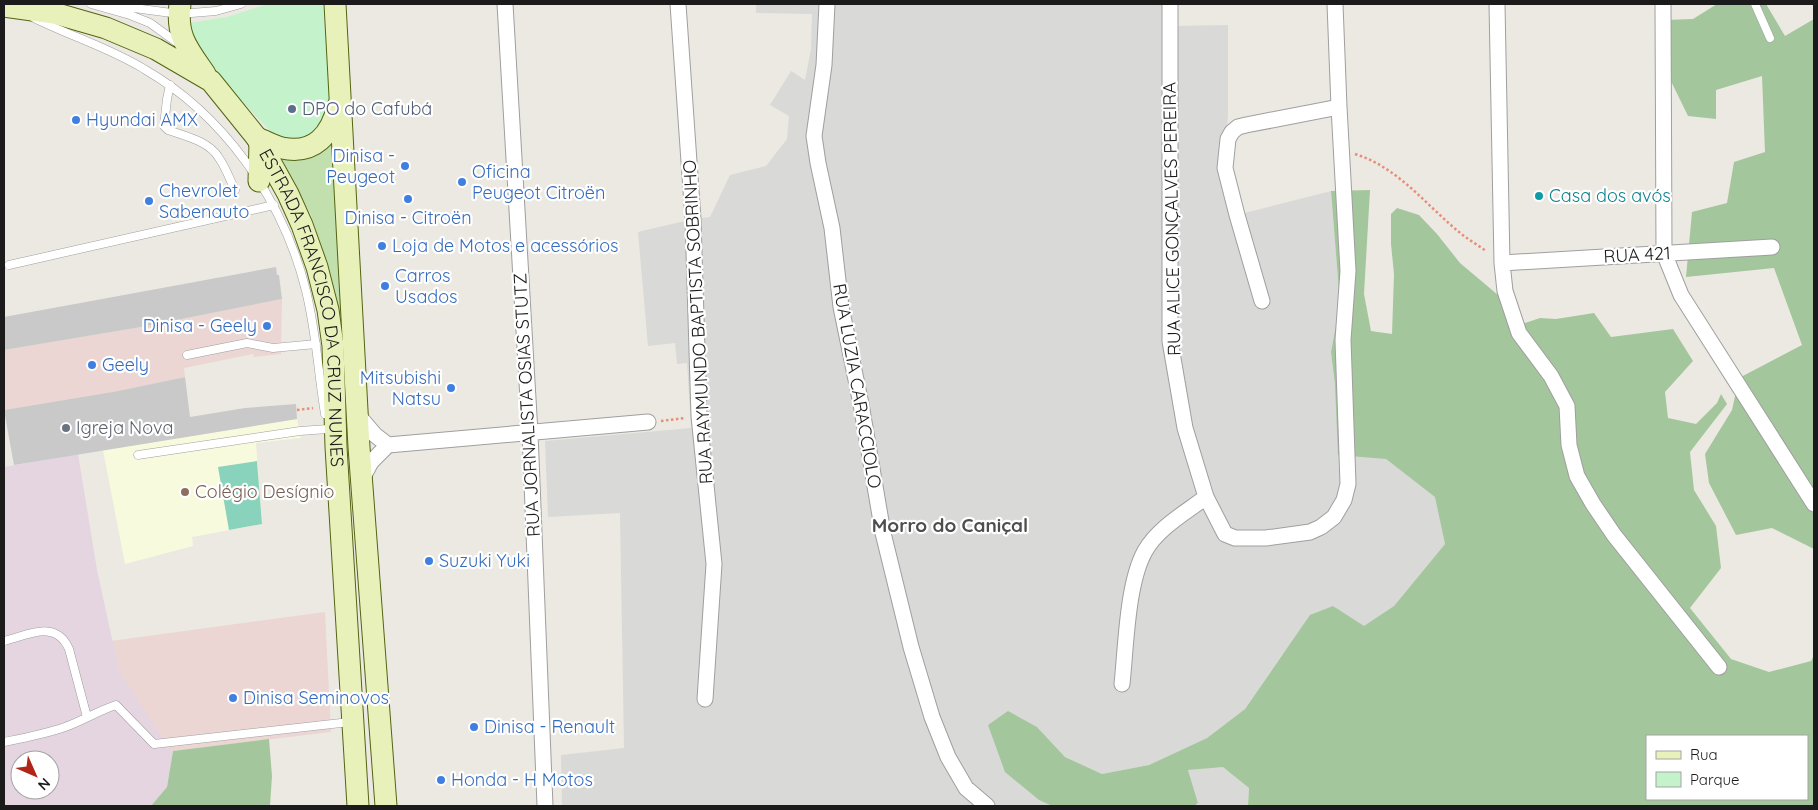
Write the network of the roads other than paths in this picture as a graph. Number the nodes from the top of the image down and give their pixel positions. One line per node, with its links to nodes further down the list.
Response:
1 (91, 4): 16 (lane)
2 (104, 4): 14 (lane)
3 (241, 4): 14 (lane)
4 (335, 4): 19 (main road, ESTRADA FRANCISCO DA CRUZ NUNES)
5 (505, 4): 34 (street, RUA JORNALISTA OSIAS STUTZ)
6 (678, 4): 44 (street, RUA RAYMUNDO BAPTISTA SOBRINHO)
7 (827, 4): 51 (street, RUA LUZIA CARACCIOLO)
8 (1170, 4): 39 (street, RUA ALICE GONÇALVES PEREIRA)
9 (1335, 4): 20 (street)
10 (1497, 4): 27 (street)
11 (1663, 4): 26 (street)
12 (1755, 4): 15 (lane)
13 (7, 7): 17 (main road, ESTRADA FRANCISCO DA CRUZ NUNES); 18 (lane)
14 (179, 9): 16 (main road)
15 (1770, 38)
16 (190, 52): 17 (main road)
17 (211, 81): 21 (main road, ESTRADA FRANCISCO DA CRUZ NUNES)
18 (170, 85): 22 (lane); 23 (lane)
19 (340, 99): 21 (main road); 32 (main road, ESTRADA FRANCISCO DA CRUZ NUNES)
20 (1339, 107): 29 (street); 39 (street, RUA ALICE GONÇALVES PEREIRA)
21 (258, 140): 22 (main road); 35 (main road, ESTRADA FRANCISCO DA CRUZ NUNES)
22 (259, 181): 24 (lane)
23 (235, 190)
24 (274, 205): 28 (lane); 30 (lane)
25 (1772, 247): 26 (street, RUA 421)
26 (1664, 253): 27 (street, RUA 421); 40 (street)
27 (1502, 263): 42 (street)
28 (9, 265)
29 (1262, 301)
30 (316, 344): 31 (lane); 35 (lane)
31 (187, 355)
32 (357, 414): 36 (street); 38 (main road, ESTRADA FRANCISCO DA CRUZ NUNES)
33 (648, 422): 34 (street)
34 (530, 432): 36 (street); 50 (street, RUA JORNALISTA OSIAS STUTZ)
35 (332, 438): 37 (lane); 46 (main road, ESTRADA FRANCISCO DA CRUZ NUNES)
36 (388, 445): 38 (street)
37 (138, 456)
38 (362, 479): 49 (main road, ESTRADA FRANCISCO DA CRUZ NUNES)
39 (1206, 497): 43 (street)
40 (1814, 504)
41 (4, 641): 45 (lane)
42 (1719, 667)
43 (1122, 684)
44 (705, 699)
45 (87, 717): 46 (lane); 47 (lane)
46 (352, 722): 48 (main road, ESTRADA FRANCISCO DA CRUZ NUNES)
47 (4, 742)
48 (358, 806)
49 (386, 806)
50 (546, 806)
51 (987, 806)

